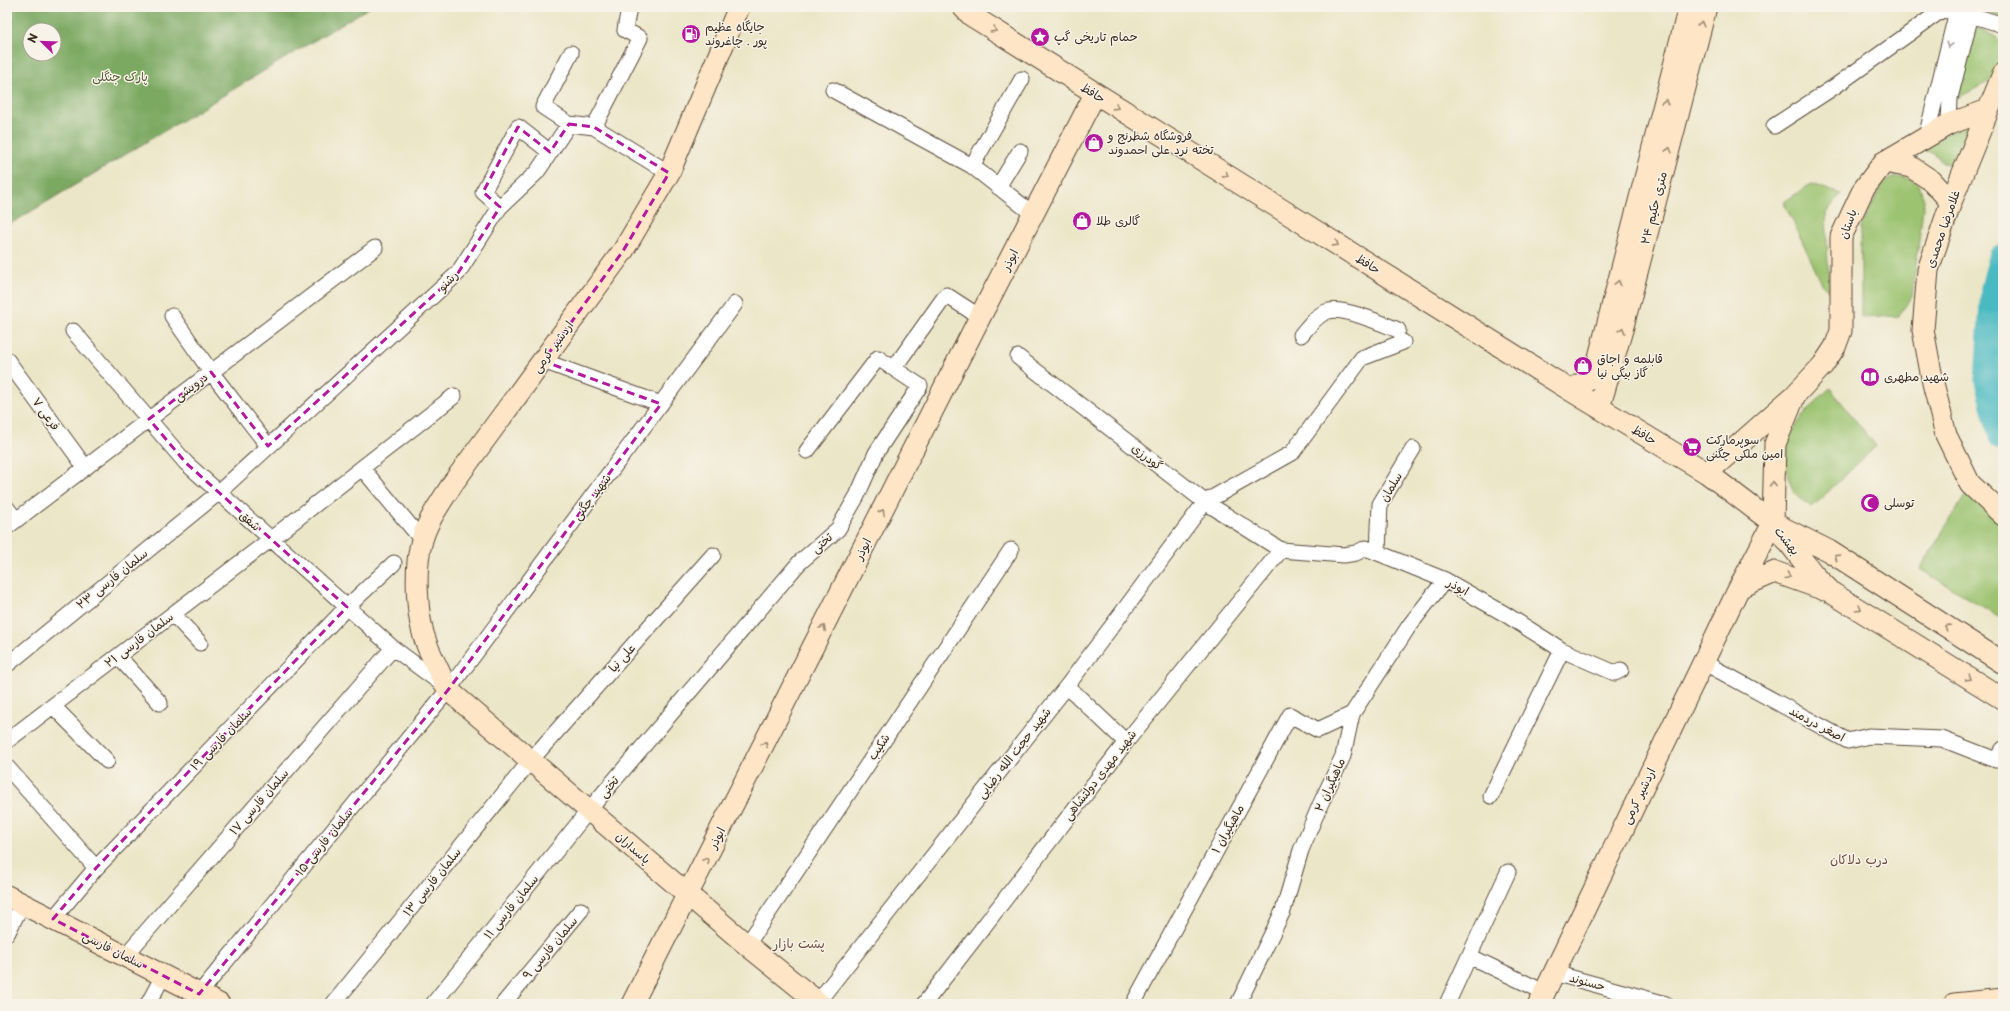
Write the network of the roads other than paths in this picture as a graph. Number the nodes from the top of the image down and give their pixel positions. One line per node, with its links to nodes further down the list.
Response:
1 (629, 7): 17 (street)
2 (739, 7): 23 (main road, اردشیر کرمی)
3 (963, 7): 12 (main road, حافظ, one-way to 12)
4 (1689, 7): 39 (main road, ۲۴ متری حکیم, one-way to 4)
5 (1706, 7): 43 (main road, ۲۴ متری حکیم, one-way to 5)
6 (1965, 10): 7 (street); 15 (street); 16 (street); 18 (street, one-way to 18)
7 (2003, 25)
8 (571, 53): 14 (street)
9 (2003, 74): 13 (main road, غلامرضا محمدی)
10 (1022, 79): 22 (street)
11 (833, 90): 22 (street)
12 (1095, 94): 27 (main road, ابوذر); 39 (main road, حافظ, one-way to 39)
13 (1988, 110): 15 (main road, باستان); 25 (main road, غلامرضا محمدی)
14 (569, 124): 17 (street); 20 (street, رشنو)
15 (1949, 124): 18 (main road, باستان)
16 (1774, 126)
17 (594, 127): 23 (street)
18 (1926, 137): 21 (main road, باستان)
19 (1020, 151): 24 (street)
20 (550, 152): 26 (street, رشنو); 26 (street)
21 (1884, 162): 25 (main road); 40 (main road, باستان)
22 (972, 166): 24 (street)
23 (669, 173): 36 (main road, اردشیر کرمی)
24 (998, 187): 27 (street)
25 (1951, 202): 54 (main road, غلامرضا محمدی)
26 (500, 207): 45 (street, رشنو)
27 (1033, 214): 31 (main road, ابوذر)
28 (375, 248): 38 (street, درویشی)
29 (735, 304): 42 (street, شهید چگنی)
30 (172, 316): 38 (street)
31 (980, 317): 37 (street); 93 (main road, ابوذر, one-way to 31)
32 (73, 331): 44 (street, شفق)
33 (1301, 335): 52 (street)
34 (1018, 357): 52 (street, گودرزی)
35 (7, 360): 48 (street, فرعی ۷)
36 (543, 361): 42 (street); 58 (main road, اردشیر کرمی)
37 (894, 368): 47 (street, تختی); 90 (street, تختی)
38 (211, 372): 44 (street, درویشی); 45 (street)
39 (1570, 390): 43 (main road, حافظ)
40 (1794, 395): 50 (main road, باستان); 56 (main road, باستان, one-way to 40)
41 (454, 396): 49 (street, سلمان فارسی ۲۱)
42 (661, 404): 78 (street, شهید چگنی)
43 (1599, 408): 50 (main road, حافظ)
44 (149, 419): 48 (street, درویشی); 51 (street, شفق)
45 (268, 446): 51 (street, رشنو)
46 (1413, 449): 61 (street, سلمان)
47 (807, 451)
48 (85, 468): 55 (street, درویشی)
49 (362, 468): 57 (street, سلمان فارسی ۲۱); 58 (street)
50 (1707, 473): 56 (main road, حافظ)
51 (218, 492): 57 (street, شفق); 75 (street, سلمان فارسی ۲۳)
52 (1205, 502): 60 (street, گودرزی); 77 (street, شهید حجت الله رضایی)
53 (7, 508): 55 (street)
54 (2003, 515)
55 (11, 523)
56 (1773, 523): 65 (main road, اردشیر کرمی); 66 (main road, بهشت); 74 (main road, بهشت, one-way to 56)
57 (271, 540): 67 (street, شفق); 68 (street, سلمان فارسی ۲۱)
58 (422, 540): 78 (main road, اردشیر کرمی)
59 (1010, 550): 98 (street, شکیب)
60 (1281, 550): 61 (street, ابوذر); 84 (street, شهید مهدی دولتشاهی)
61 (1378, 552): 64 (street, ابوذر)
62 (713, 555): 87 (street, علی نیا)
63 (394, 563): 67 (street, سلمان فارسی ۱۹)
64 (1445, 580): 71 (street, ابوذر); 82 (street, ماهیگیران ۲)
65 (1739, 588): 66 (main road, one-way to 66); 73 (main road, اردشیر کرمی)
66 (1832, 593): 79 (main road, بهشت, one-way to 79)
67 (347, 607): 70 (street, شفق); 91 (street, سلمان فارسی ۱۹)
68 (173, 614): 69 (street); 72 (street, سلمان فارسی ۲۱)
69 (200, 643)
70 (393, 648): 78 (street, شفق); 99 (street, سلمان فارسی ۱۷)
71 (1562, 650): 76 (street, ابوذر); 89 (street)
72 (118, 656): 80 (street); 81 (street, سلمان فارسی ۲۱)
73 (1703, 662): 85 (street, اصغر دردمند); 101 (main road, اردشیر کرمی)
74 (2003, 663): 79 (main road)
75 (7, 665)
76 (1621, 670)
77 (1067, 686): 84 (street); 106 (street, شهید حجت الله رضایی)
78 (448, 690): 87 (main road, پاسداران); 103 (street, سلمان فارسی ۱۵)
79 (1995, 694)
80 (160, 703)
81 (53, 706): 83 (street, سلمان فارسی ۲۱); 86 (street)
82 (1352, 714): 114 (street, ماهیگیران ۱); 115 (street, ماهیگیران ۲)
83 (7, 741)
84 (1126, 742): 113 (street, شهید مهدی دولتشاهی)
85 (2003, 748)
86 (106, 760)
87 (531, 760): 90 (main road, پاسداران); 109 (street, سلمان فارسی ۱۳)
88 (7, 768): 91 (street)
89 (1491, 796)
90 (589, 810): 93 (main road, پاسداران); 110 (street, سلمان فارسی ۱۱)
91 (96, 868): 96 (street, سلمان فارسی ۱۹)
92 (1508, 872): 100 (street)
93 (689, 895): 98 (main road, پاسداران); 112 (main road, ابوذر)
94 (15, 900): 96 (main road, سلمان فارسی); 97 (street)
95 (581, 910): 111 (street, سلمان فارسی ۹)
96 (53, 919): 99 (main road, سلمان فارسی)
97 (7, 934)
98 (747, 945): 106 (main road, پاسداران)
99 (125, 956): 102 (main road, سلمان فارسی)
100 (1469, 956): 104 (street); 116 (street)
101 (1554, 973): 104 (main road, اردشیر کرمی); 117 (street, حسنوند)
102 (163, 976): 103 (main road, سلمان فارسی); 107 (street)
103 (199, 994): 108 (main road, سلمان فارسی)
104 (1542, 998)
105 (2003, 999): 118 (main road)
106 (818, 1003)
107 (148, 1004)
108 (219, 1004)
109 (333, 1004)
110 (433, 1004)
111 (503, 1004)
112 (632, 1004)
113 (924, 1004)
114 (1132, 1004)
115 (1238, 1004)
116 (1448, 1004)
117 (1666, 1004)
118 (1954, 1004)

